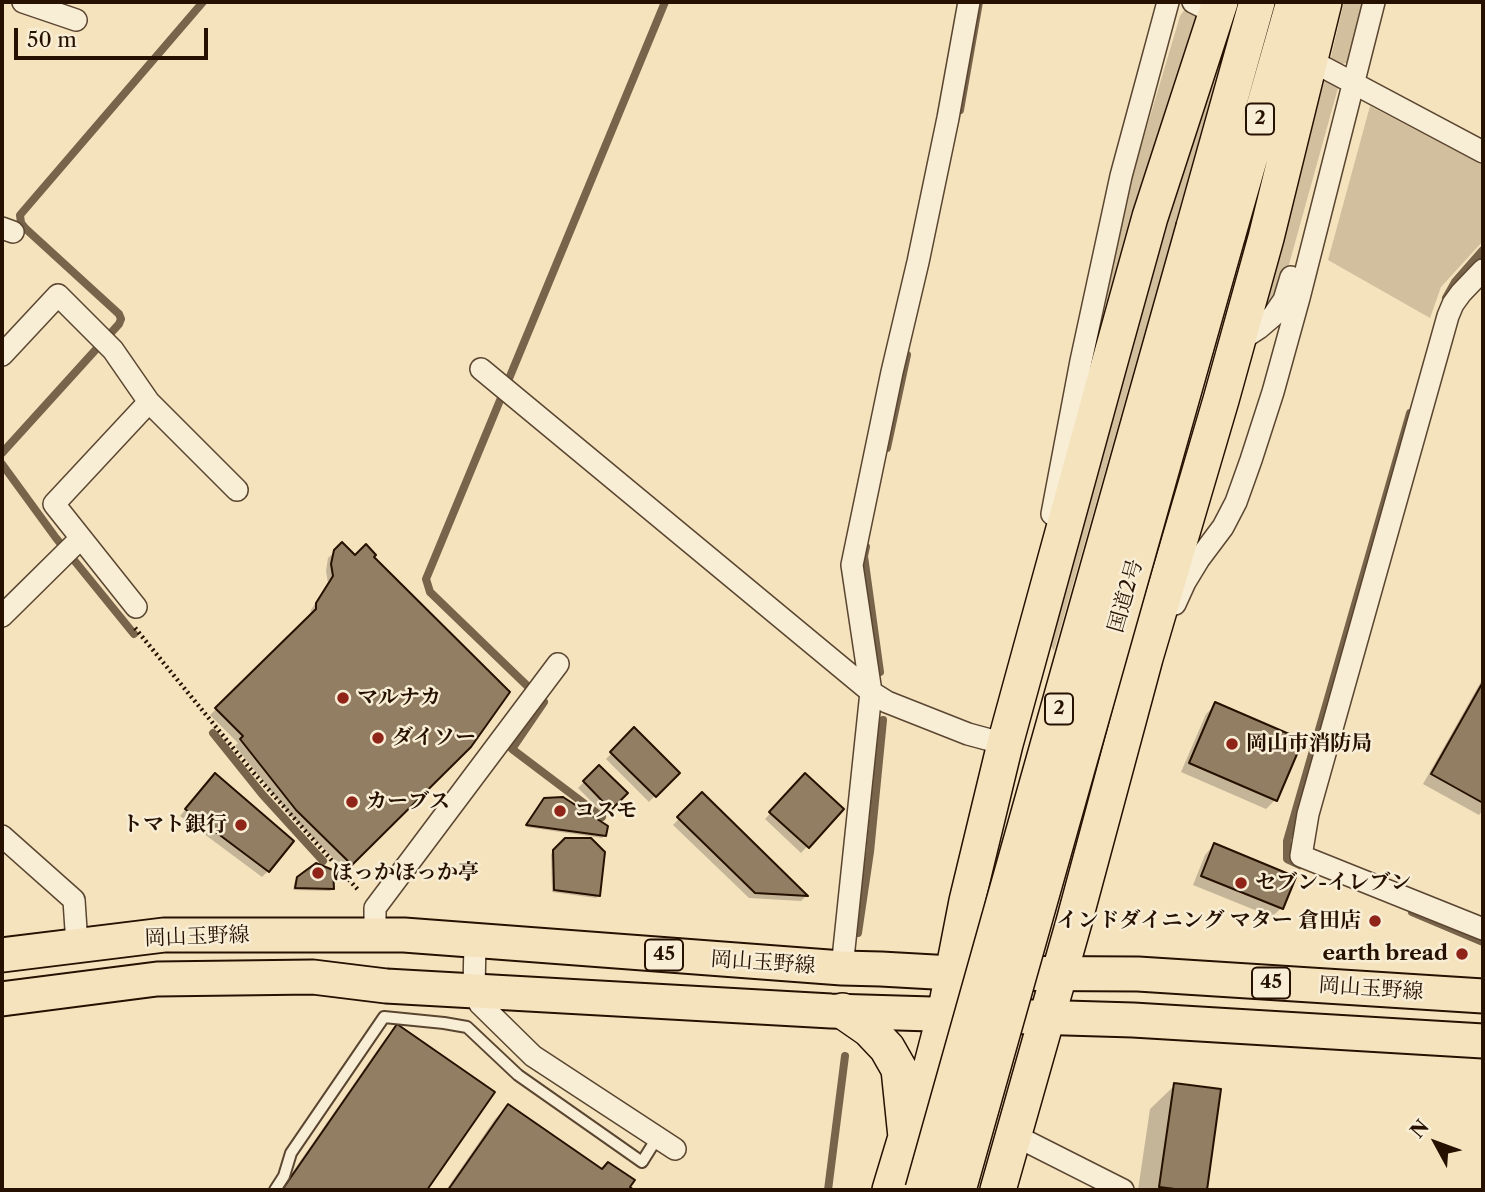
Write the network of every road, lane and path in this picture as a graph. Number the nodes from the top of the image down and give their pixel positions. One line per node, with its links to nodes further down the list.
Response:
1 (23, 2): 9 (street)
2 (969, 2): 25 (street)
3 (1168, 2): 26 (street)
4 (1257, 2): 52 (highway, 国道2号 / 2, bridge)
5 (1293, 2): 53 (highway, 国道2号 / 2, bridge)
6 (1324, 2): 15 (highway)
7 (1374, 2): 11 (street)
8 (1205, 3): 26 (highway)
9 (76, 20)
10 (1325, 68): 11 (street)
11 (1353, 82): 12 (street); 13 (street)
12 (1483, 152)
13 (1336, 154): 15 (street); 23 (street)
14 (1482, 273): 30 (street)
15 (1236, 343): 23 (highway)
16 (2, 355): 18 (street)
17 (481, 369): 25 (street)
18 (149, 402): 19 (street); 20 (street)
19 (237, 490)
20 (72, 547): 21 (street); 22 (street)
21 (136, 607): 29 (path)
22 (2, 616)
23 (1145, 658): 36 (highway)
24 (558, 664): 29 (street)
25 (871, 692): 27 (street); 34 (street)
26 (1018, 695): 27 (highway)
27 (1005, 744): 35 (highway)
28 (2, 836): 32 (street)
29 (375, 922): 31 (main road, 岡山玉野線 / 45); 32 (main road, 岡山玉野線 / 45)
30 (1483, 929)
31 (475, 941): 34 (main road, 岡山玉野線 / 45); 37 (street)
32 (77, 945): 33 (main road, 岡山玉野線 / 45)
33 (2, 955)
34 (842, 968): 35 (main road, 岡山玉野線 / 45)
35 (952, 973): 36 (main road, 岡山玉野線 / 45); 42 (highway)
36 (1059, 973): 38 (main road, 岡山玉野線 / 45); 43 (highway)
37 (474, 990): 40 (main road, 岡山玉野線 / 45); 41 (main road, 岡山玉野線 / 45); 44 (street)
38 (1483, 996)
39 (2, 999): 40 (main road, 岡山玉野線 / 45)
40 (385, 1001): 46 (lane); 50 (lane)
41 (843, 1011): 42 (main road, 岡山玉野線 / 45); 48 (highway)
42 (945, 1014): 43 (main road, 岡山玉野線 / 45); 48 (highway)
43 (1046, 1017): 45 (main road, 岡山玉野線 / 45); 47 (highway)
44 (516, 1040): 46 (lane); 49 (street)
45 (1483, 1041)
46 (498, 1055): 49 (lane)
47 (1014, 1135): 54 (highway); 55 (street)
48 (906, 1137): 51 (highway)
49 (666, 1143)
50 (275, 1190)
51 (890, 1190)
52 (923, 1190)
53 (958, 1190)
54 (998, 1190)
55 (1123, 1190)

